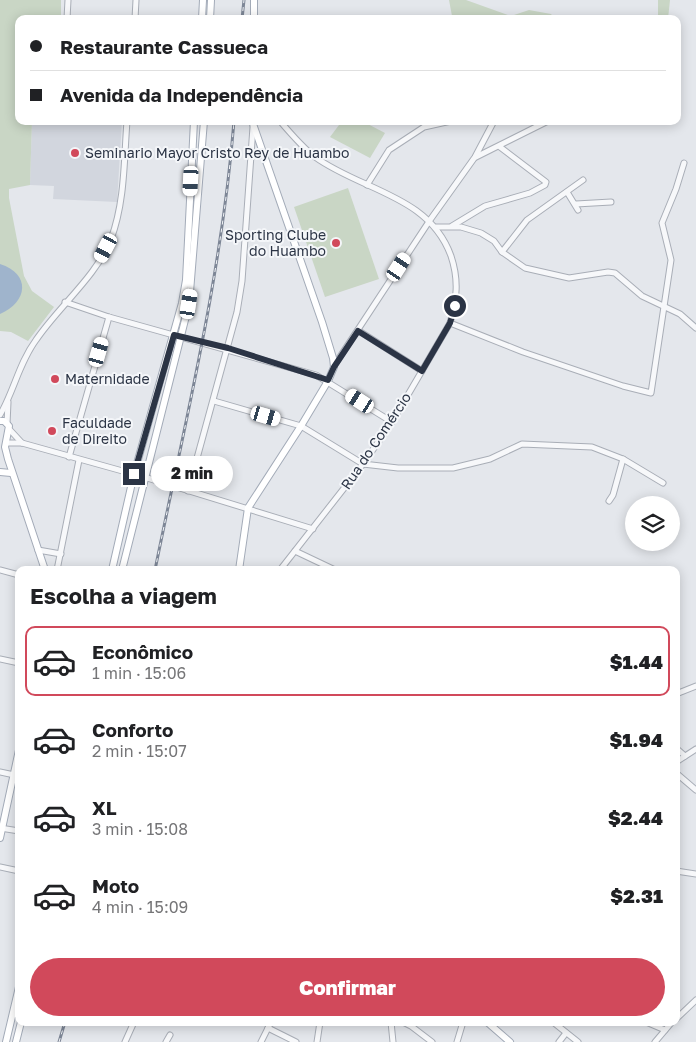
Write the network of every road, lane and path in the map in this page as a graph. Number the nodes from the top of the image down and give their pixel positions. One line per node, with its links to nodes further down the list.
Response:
1 (68, 0): 6 (street)
2 (136, 0): 7 (street)
3 (203, 0): 8 (main road)
4 (212, 0): 9 (main road)
5 (254, 0): 10 (main road)
6 (67, 15)
7 (135, 15)
8 (202, 15)
9 (210, 15)
10 (254, 15)
11 (127, 125): 33 (street)
12 (194, 125): 39 (main road)
13 (204, 125): 40 (main road)
14 (252, 125): 41 (street)
15 (252, 125): 42 (main road)
16 (284, 125): 24 (street, Rua do Comércio)
17 (433, 125): 24 (street)
18 (492, 125): 21 (street)
19 (540, 125): 20 (street)
20 (500, 147): 21 (street); 30 (street)
21 (476, 157): 29 (street)
22 (684, 163): 34 (street)
23 (583, 180): 25 (street)
24 (367, 185): 29 (street, Rua do Comércio)
25 (567, 192): 27 (street); 32 (street)
26 (611, 202): 27 (street)
27 (576, 204): 28 (street)
28 (578, 210)
29 (430, 220): 31 (street, Rua do Comércio); 38 (street)
30 (452, 226): 31 (street); 32 (street)
31 (436, 227): 36 (street, Rua do Comércio)
32 (502, 252): 34 (street)
33 (65, 302): 35 (street); 45 (street)
34 (665, 305): 36 (street); 37 (street)
35 (109, 317): 39 (street); 54 (street)
36 (450, 323): 43 (street, Rua do Comércio)
37 (696, 328)
38 (358, 331): 42 (street); 43 (street)
39 (174, 335): 40 (street); 47 (main road)
40 (182, 337): 41 (street); 48 (main road)
41 (228, 348): 44 (street); 46 (street)
42 (334, 367): 44 (main road)
43 (422, 371): 50 (street, Rua do Comércio)
44 (328, 380): 50 (street); 51 (main road)
45 (8, 401): 49 (street); 49 (street)
46 (214, 401): 51 (street); 63 (street)
47 (154, 408): 48 (main road); 60 (main road)
48 (163, 409): 61 (main road)
49 (4, 421): 52 (street); 53 (main road)
50 (392, 422): 57 (street, Rua do Comércio)
51 (300, 426): 57 (street); 65 (main road)
52 (22, 443): 53 (street); 54 (street)
53 (4, 447): 59 (main road)
54 (69, 457): 56 (street)
55 (623, 459): 57 (street); 62 (street); 64 (street)
56 (79, 460): 60 (street); 73 (street)
57 (363, 464): 66 (street, Rua do Comércio)
58 (0, 472): 59 (main road)
59 (11, 473): 71 (main road)
60 (134, 474): 61 (street); 67 (main road)
61 (144, 477): 63 (street); 68 (main road)
62 (663, 483)
63 (188, 490): 65 (street)
64 (609, 500)
65 (248, 508): 66 (street); 78 (main road)
66 (313, 529): 72 (street, Rua do Comércio)
67 (120, 533): 68 (main road); 69 (main road)
68 (130, 535): 70 (main road)
69 (118, 542): 70 (main road); 76 (main road)
70 (128, 544): 77 (main road)
71 (38, 550): 73 (street); 74 (main road)
72 (295, 551): 79 (street, Rua do Comércio); 80 (street)
73 (61, 554): 75 (street)
74 (44, 566)
75 (58, 566)
76 (113, 566)
77 (123, 566)
78 (240, 566)
79 (283, 566)
80 (327, 566)
81 (0, 570): 82 (street)
82 (15, 573)
83 (0, 659): 84 (street)
84 (15, 662)
85 (696, 686): 86 (street)
86 (680, 692)
87 (696, 749): 89 (street)
88 (680, 752): 89 (street)
89 (684, 756): 90 (street)
90 (680, 759)
91 (0, 772): 92 (street)
92 (15, 776)
93 (680, 776): 95 (street)
94 (15, 779): 96 (main road)
95 (696, 790)
96 (1, 828): 97 (street); 98 (main road)
97 (15, 830)
98 (0, 838)
99 (0, 867): 100 (street)
100 (15, 870)
101 (680, 872): 102 (street)
102 (696, 874)
103 (696, 1000): 104 (street)
104 (680, 1014)
105 (15, 1015): 121 (main road)
106 (20, 1026): 122 (main road)
107 (132, 1026): 123 (street)
108 (269, 1026): 125 (street)
109 (271, 1026): 126 (street)
110 (319, 1026): 127 (street)
111 (392, 1026): 128 (street)
112 (411, 1026): 129 (street)
113 (462, 1026): 130 (street)
114 (492, 1026): 131 (main road)
115 (558, 1026): 119 (street)
116 (656, 1026): 118 (street)
117 (668, 1026): 118 (street)
118 (665, 1030): 134 (street)
119 (566, 1033): 132 (street); 133 (street)
120 (170, 1035): 124 (street)
121 (6, 1042)
122 (16, 1042)
123 (125, 1042)
124 (166, 1042)
125 (261, 1042)
126 (296, 1042)
127 (317, 1042)
128 (394, 1042)
129 (432, 1042)
130 (457, 1042)
131 (510, 1042)
132 (558, 1042)
133 (578, 1042)
134 (655, 1042)

